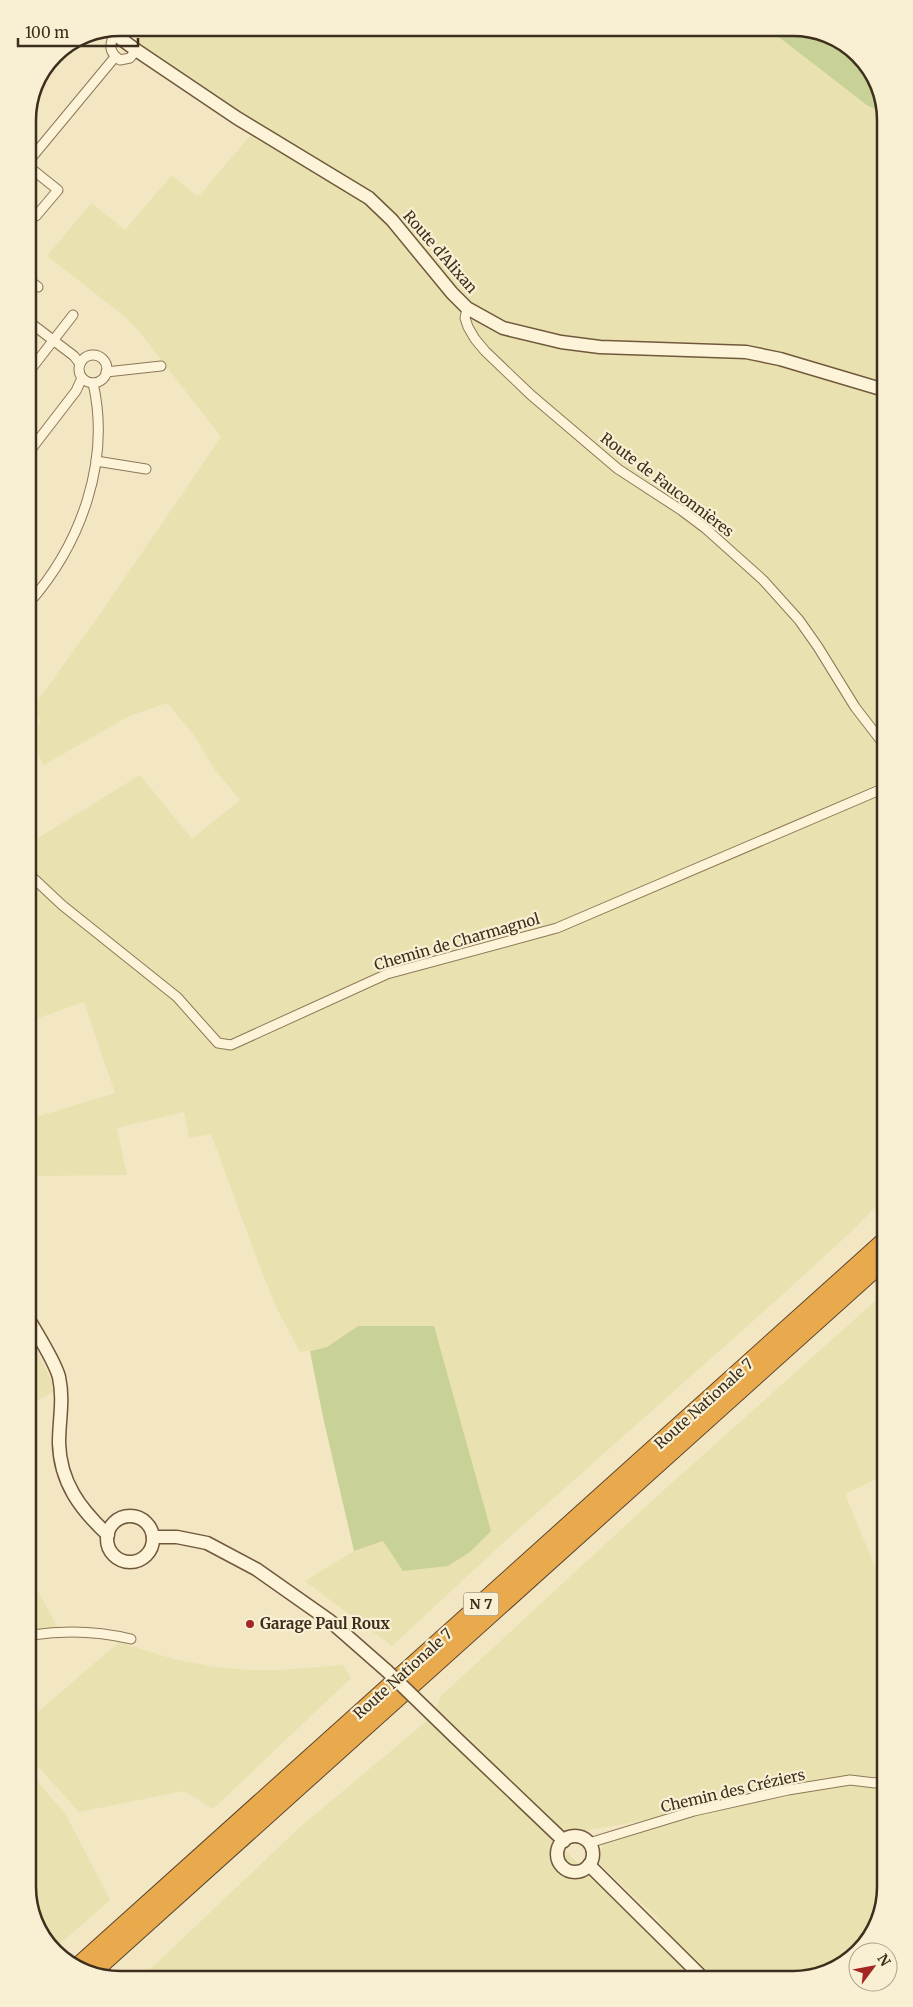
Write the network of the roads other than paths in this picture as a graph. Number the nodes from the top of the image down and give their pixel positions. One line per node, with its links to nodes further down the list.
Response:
1 (118, 36): 3 (main road, Route d'Alixan)
2 (111, 37): 4 (street)
3 (136, 50): 4 (street); 8 (main road, Route d'Alixan)
4 (115, 57): 5 (street)
5 (36, 152)
6 (36, 172): 7 (street)
7 (36, 216)
8 (467, 308): 18 (main road, Route d'Alixan); 23 (street, Route de Fauconnières)
9 (73, 315): 11 (street)
10 (36, 327): 11 (street)
11 (53, 339): 12 (street); 13 (street)
12 (36, 362)
13 (80, 364): 15 (street); 16 (street)
14 (160, 366): 15 (street)
15 (106, 372): 17 (street)
16 (82, 378): 17 (street); 19 (street)
17 (93, 383): 20 (street)
18 (877, 388)
19 (36, 443)
20 (96, 461): 21 (street); 22 (street)
21 (146, 469)
22 (36, 594)
23 (877, 736)
24 (877, 791): 25 (street, Chemin de Charmagnol)
25 (36, 881)
26 (877, 1248): 37 (highway, Route Nationale 7 / N 7)
27 (877, 1266): 38 (highway, Route Nationale 7 / N 7)
28 (36, 1332): 29 (main road)
29 (108, 1535): 30 (main road); 30 (main road)
30 (152, 1537): 34 (main road, bridge)
31 (36, 1635): 32 (street)
32 (131, 1639)
33 (877, 1782): 35 (street, Chemin des Créziers)
34 (564, 1841): 35 (main road); 36 (main road)
35 (589, 1843): 36 (main road)
36 (589, 1865): 39 (main road)
37 (84, 1962)
38 (97, 1967)
39 (696, 1971)

